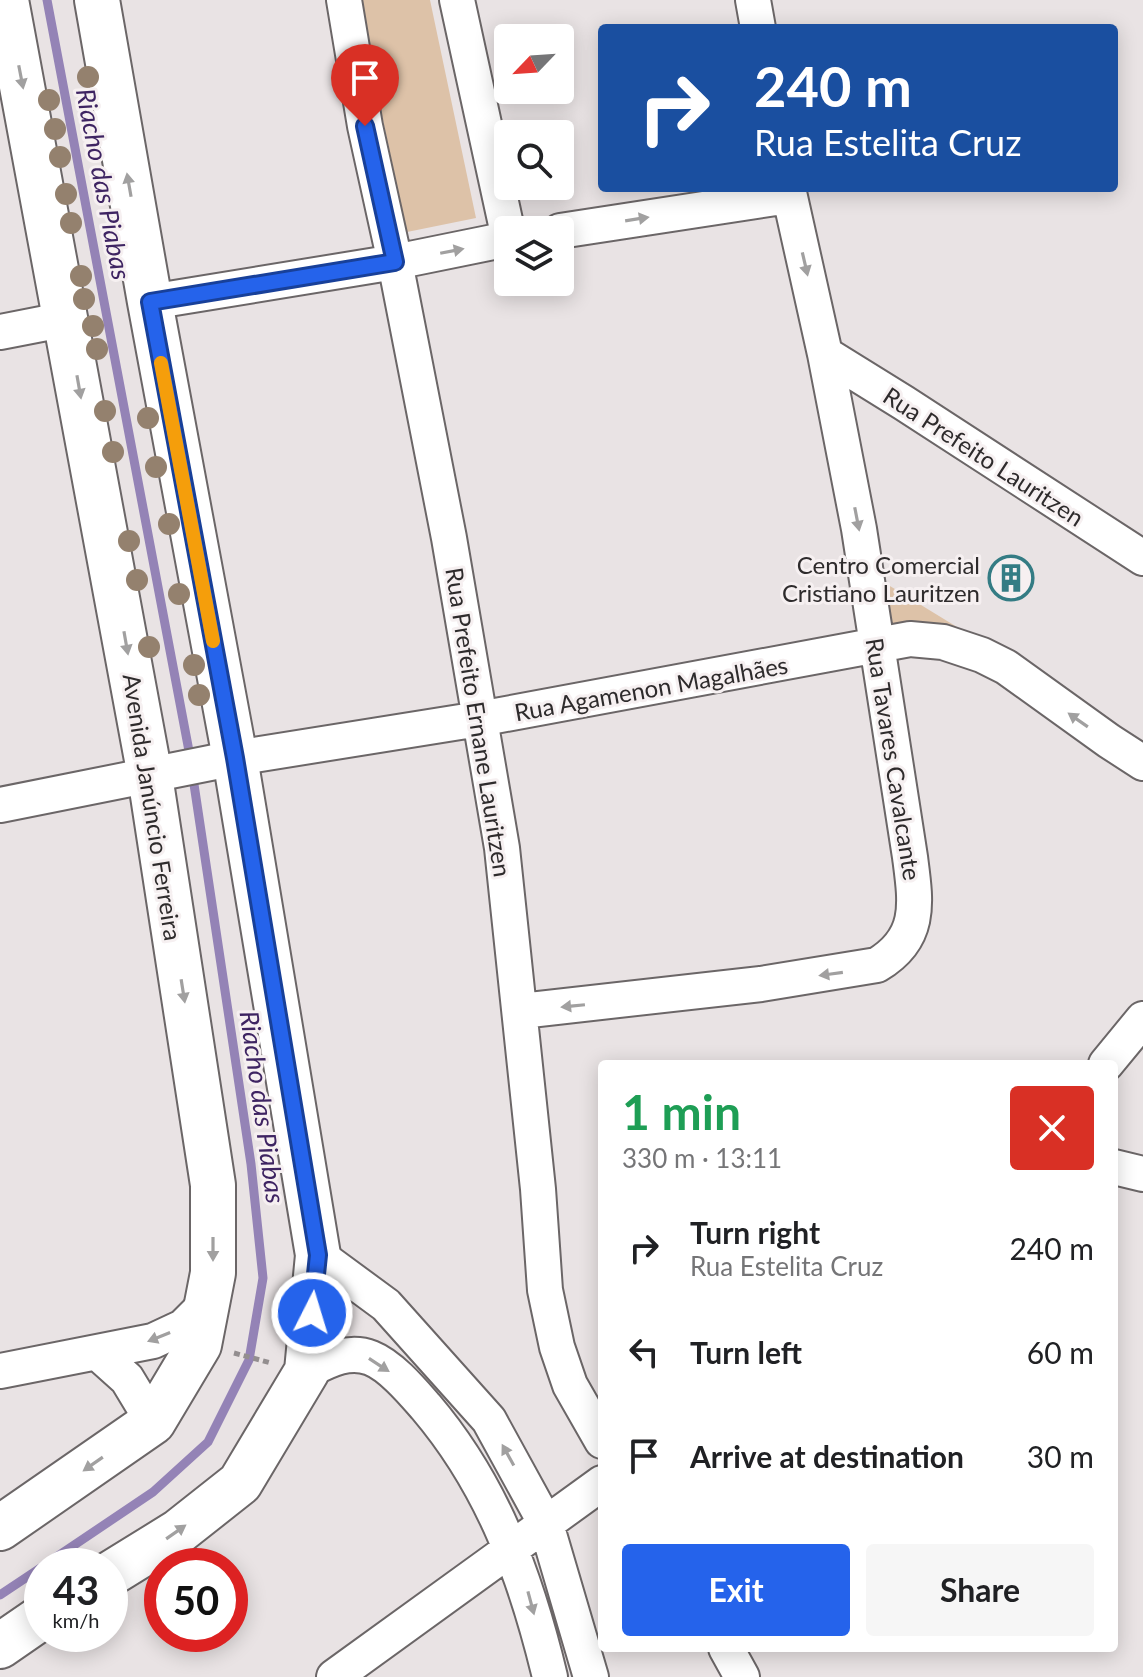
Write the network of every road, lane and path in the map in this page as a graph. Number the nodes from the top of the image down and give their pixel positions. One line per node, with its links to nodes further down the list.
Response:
1 (6, 0): 13 (main road, Avenida Janúncio Ferreira, one-way to 13)
2 (97, 0): 12 (main road, one-way to 2)
3 (344, 0): 11 (street, Rua Prefeito Ernane Lauritzen)
4 (457, 0): 8 (street)
5 (753, 0): 6 (street)
6 (757, 24)
7 (788, 192): 9 (street, one-way to 7); 15 (street, Rua Tavares Cavalcante, one-way to 15)
8 (504, 216)
9 (574, 229)
10 (494, 239): 11 (street, one-way to 10)
11 (395, 262): 12 (street); 18 (street, Rua Prefeito Ernane Lauritzen)
12 (150, 302): 19 (main road)
13 (67, 319): 14 (street); 21 (main road, Avenida Janúncio Ferreira, one-way to 21)
14 (0, 332)
15 (825, 354): 16 (street, Rua Prefeito Lauritzen); 17 (street, Rua Tavares Cavalcante, one-way to 17)
16 (1143, 558)
17 (878, 646): 18 (street, Rua Agamenon Magalhães); 20 (street, Rua Agamenon Magalhães, one-way to 17); 23 (street, Rua Tavares Cavalcante, one-way to 23)
18 (479, 719): 19 (street, Rua Agamenon Magalhães); 23 (street, Rua Prefeito Ernane Lauritzen)
19 (235, 758): 21 (street, Rua Agamenon Magalhães); 28 (main road)
20 (1143, 763)
21 (150, 776): 22 (street, Rua Agamenon Magalhães); 29 (main road, Avenida Janúncio Ferreira, one-way to 29)
22 (0, 805)
23 (521, 1011): 35 (street, Rua Prefeito Ernane Lauritzen)
24 (1143, 1019): 25 (street)
25 (1109, 1060)
26 (1118, 1168): 27 (street)
27 (1143, 1174)
28 (318, 1255): 32 (main road); 37 (street, one-way to 28)
29 (209, 1301): 31 (street, one-way to 31); 34 (main road, Avenida Janúncio Ferreira)
30 (226, 1351): 32 (path)
31 (98, 1353): 33 (street); 34 (street)
32 (294, 1368): 39 (street, one-way to 39); 40 (main road, one-way to 32)
33 (0, 1371)
34 (153, 1422): 38 (main road, Avenida Janúncio Ferreira, one-way to 38)
35 (598, 1434)
36 (598, 1486): 37 (street)
37 (546, 1524): 39 (street); 46 (street)
38 (0, 1528)
39 (511, 1549): 44 (street); 45 (street, one-way to 45)
40 (128, 1563)
41 (24, 1629): 42 (main road)
42 (0, 1646)
43 (728, 1652): 47 (street)
44 (334, 1677)
45 (550, 1677)
46 (591, 1677)
47 (742, 1677)

